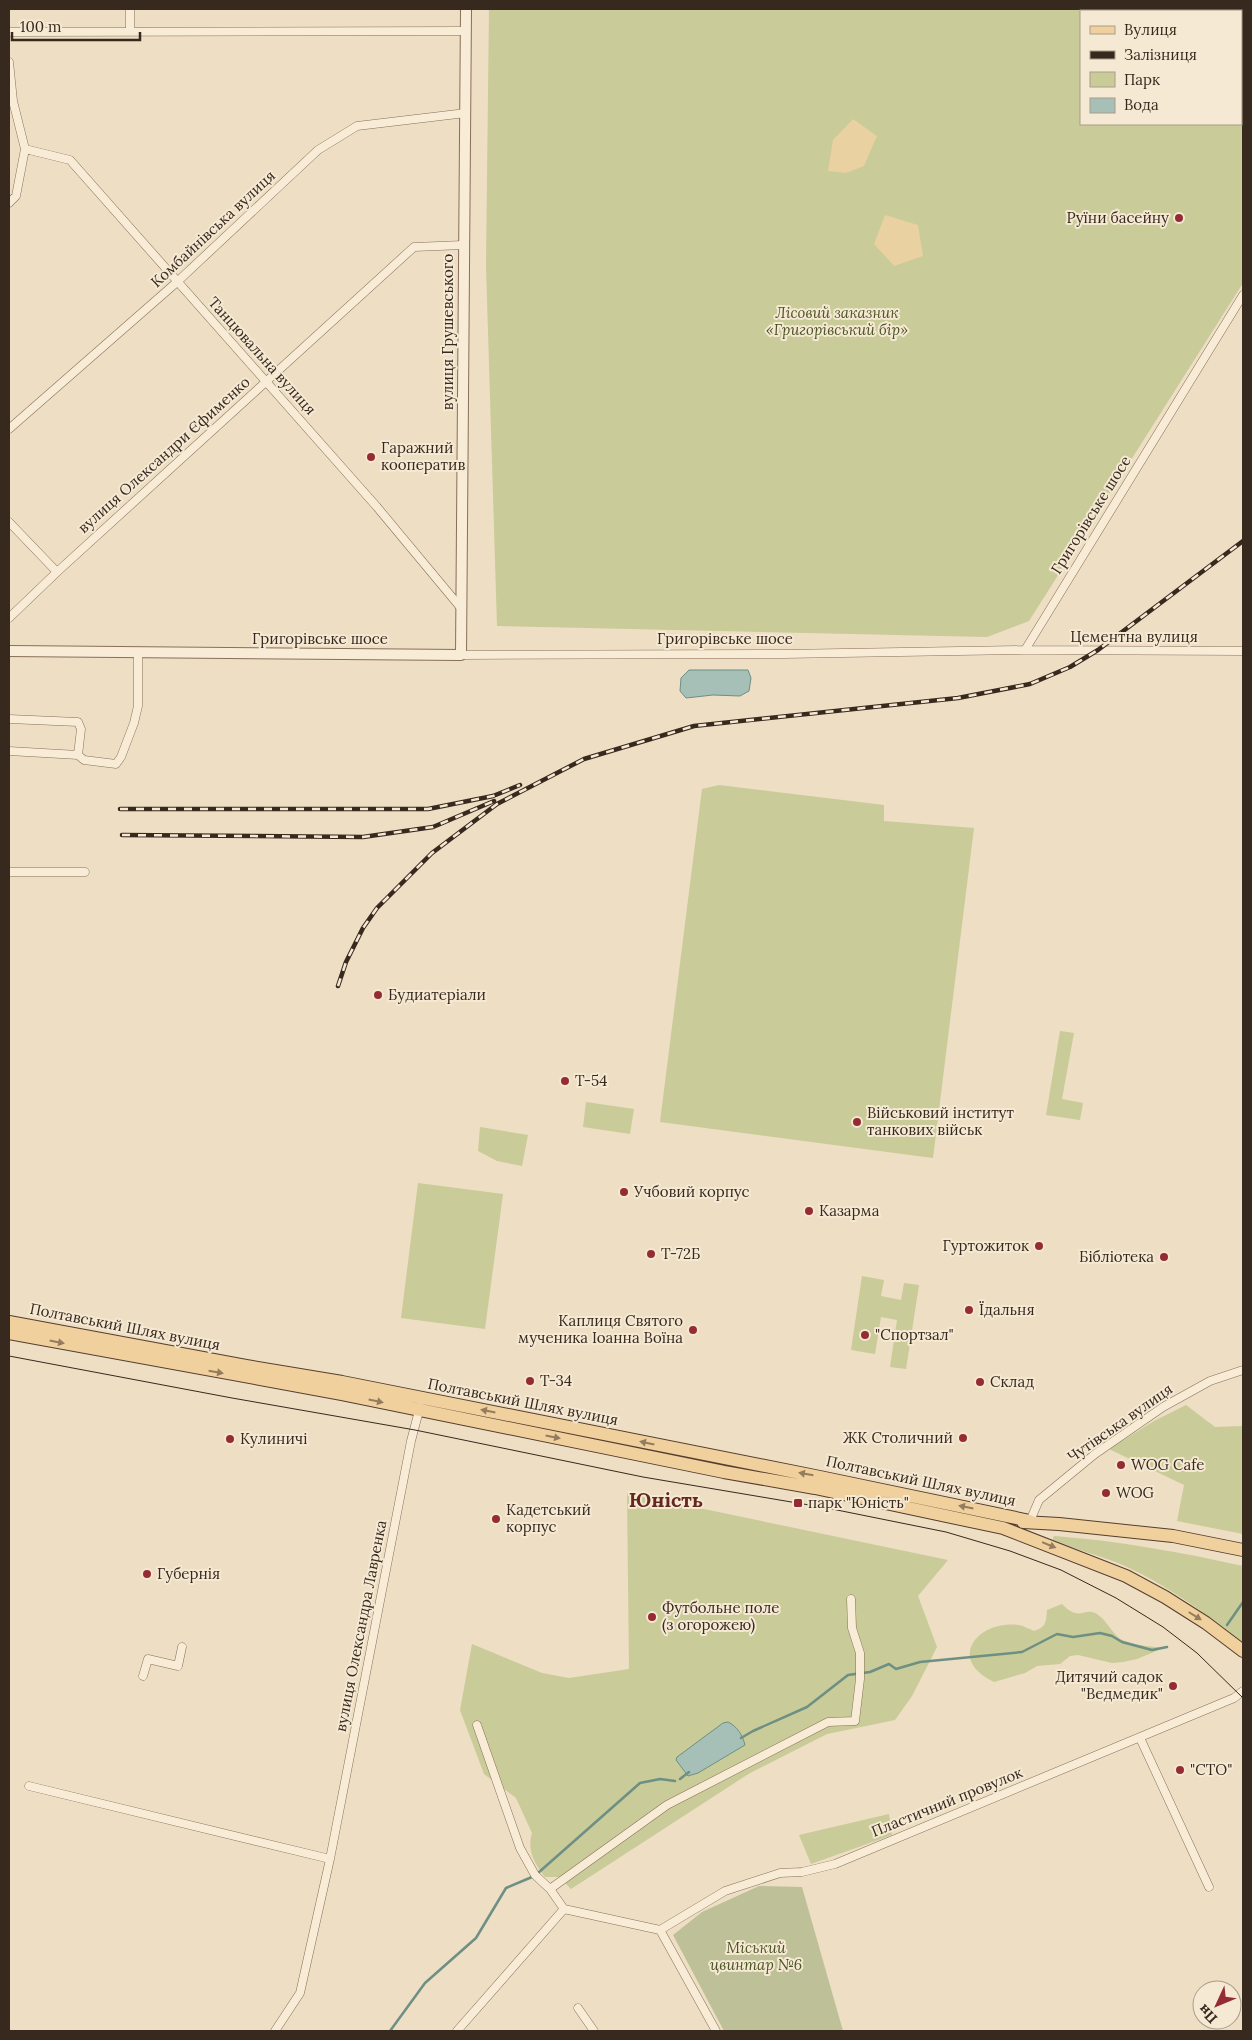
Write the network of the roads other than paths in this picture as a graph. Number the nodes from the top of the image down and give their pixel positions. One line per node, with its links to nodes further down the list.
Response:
1 (130, 9): 5 (street)
2 (466, 9): 3 (street, вулиця Грушевського)
3 (465, 31): 5 (street); 7 (street, вулиця Грушевського)
4 (9, 32): 5 (street)
5 (130, 32)
6 (9, 62): 8 (street)
7 (466, 113): 10 (street, вулиця Грушевського); 11 (street, Комбайнівська вулиця)
8 (25, 149): 9 (street); 11 (street, Танцювальна вулиця)
9 (9, 203)
10 (463, 245): 13 (street, вулиця Олександри Єфименко); 17 (street, вулиця Грушевського)
11 (177, 282): 13 (street, Танцювальна вулиця); 14 (street, Комбайнівська вулиця)
12 (1243, 296): 19 (street, Григорівське шосе)
13 (266, 381): 16 (street, вулиця Олександри Єфименко); 17 (street, Танцювальна вулиця)
14 (9, 429)
15 (9, 522): 16 (street)
16 (57, 572): 18 (street, вулиця Олександри Єфименко)
17 (461, 608): 23 (street, вулиця Грушевського)
18 (9, 618)
19 (1025, 650): 21 (street, Цементна вулиця); 23 (street, Григорівське шосе)
20 (9, 651): 22 (street, Григорівське шосе)
21 (1243, 651)
22 (138, 653): 23 (street, Григорівське шосе); 26 (street)
23 (461, 655)
24 (9, 719): 26 (street)
25 (9, 751): 26 (street)
26 (78, 755)
27 (9, 872): 28 (street)
28 (85, 872)
29 (9, 1322): 32 (main road, Полтавський Шлях вулиця)
30 (9, 1333): 32 (main road, Полтавський Шлях вулиця, one-way to 32)
31 (1243, 1370): 34 (street, Чутівська вулиця)
32 (421, 1404): 33 (main road, Полтавський Шлях вулиця, one-way to 33); 34 (main road, Полтавський Шлях вулиця, one-way to 32); 44 (street, вулиця Олександра Лавренка)
33 (966, 1520): 34 (main road, Полтавський Шлях вулиця); 38 (main road, one-way to 38)
34 (1030, 1521): 35 (main road, Полтавський Шлях вулиця)
35 (1243, 1550)
36 (851, 1599): 46 (street)
37 (182, 1647): 39 (street)
38 (1243, 1651)
39 (143, 1676)
40 (1243, 1691): 42 (street, Пластичний провулок)
41 (477, 1725): 46 (street)
42 (1140, 1738): 45 (street); 48 (street, Пластичний провулок)
43 (29, 1786): 44 (street)
44 (330, 1859): 50 (street, вулиця Олександра Лавренка)
45 (1209, 1887)
46 (550, 1889): 47 (street)
47 (564, 1909): 48 (street); 51 (street)
48 (660, 1930): 53 (street)
49 (578, 2008): 52 (street)
50 (275, 2031)
51 (457, 2031)
52 (594, 2031)
53 (716, 2031)

